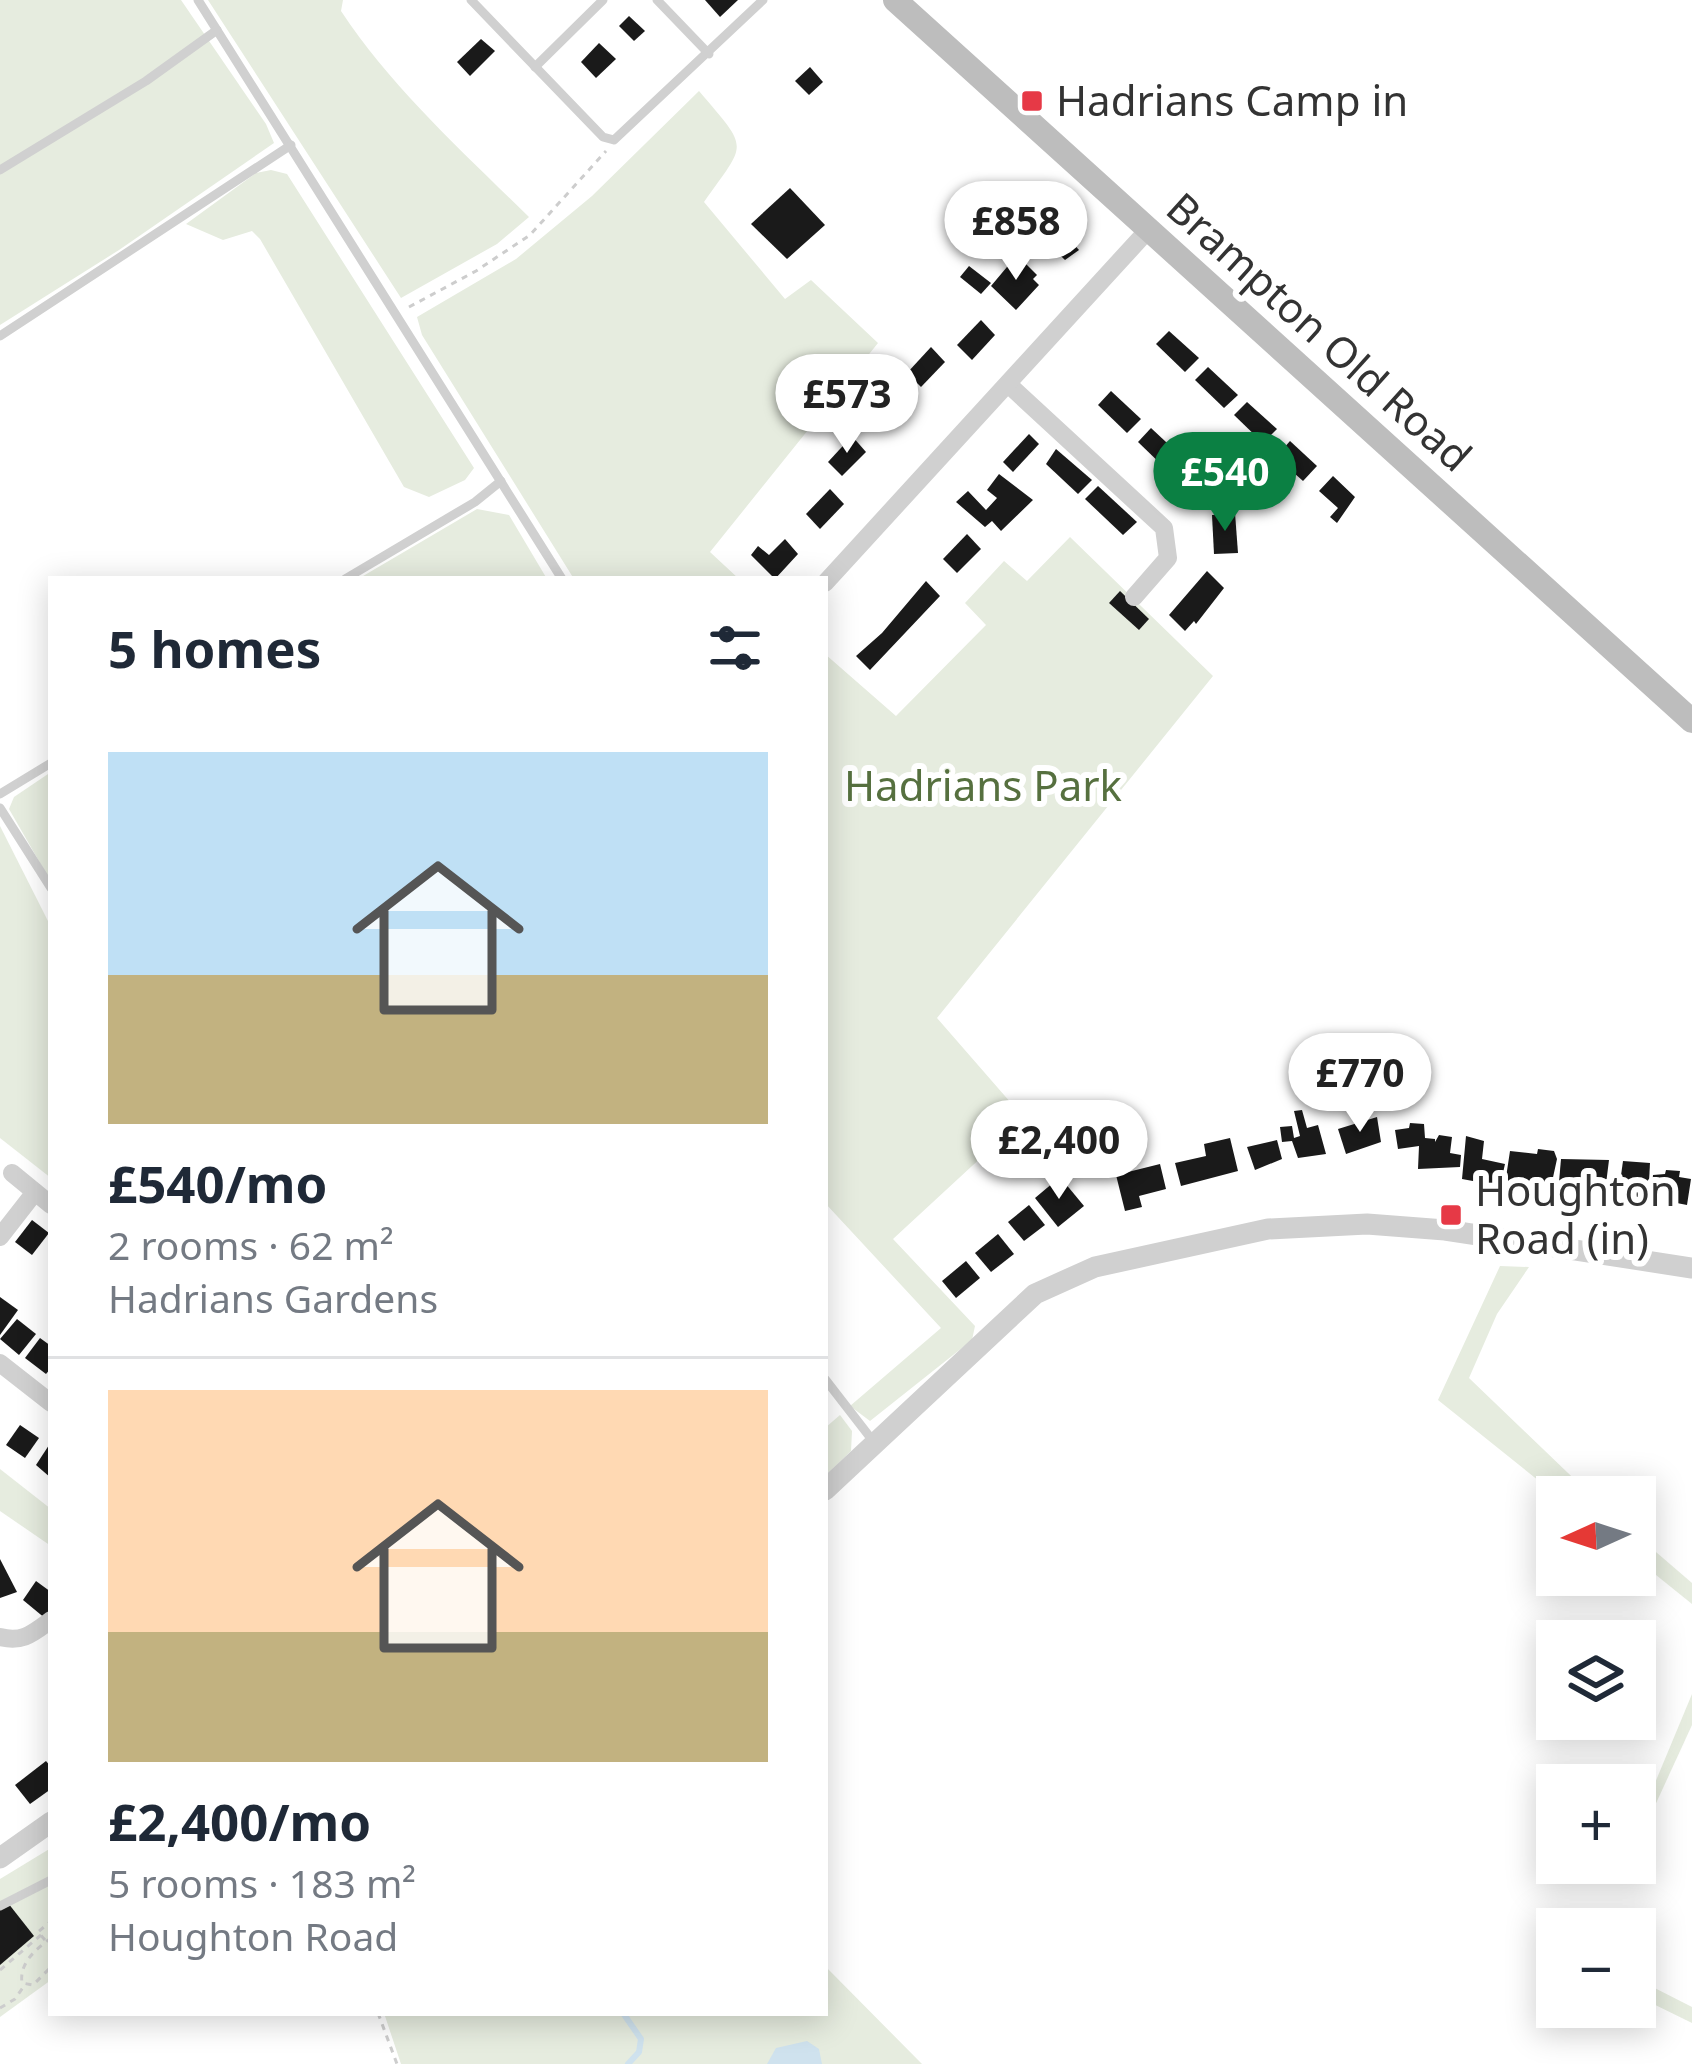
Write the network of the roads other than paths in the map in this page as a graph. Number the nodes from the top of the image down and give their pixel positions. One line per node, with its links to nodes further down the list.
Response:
1 (198, 0): 7 (lane)
2 (472, 0): 9 (lane)
3 (603, 0): 9 (lane)
4 (657, 0): 8 (lane)
5 (763, 0): 8 (lane)
6 (895, 0): 12 (main road, Brampton Old Road)
7 (217, 30): 10 (lane); 11 (lane)
8 (709, 54): 9 (lane)
9 (536, 67)
10 (291, 145): 13 (lane); 15 (lane)
11 (0, 170)
12 (1148, 230): 14 (street); 20 (main road, Brampton Old Road)
13 (0, 336)
14 (1008, 384): 18 (street); 19 (street)
15 (501, 481): 16 (lane); 17 (lane)
16 (349, 576)
17 (560, 576)
18 (828, 581)
19 (1134, 597)
20 (1692, 721)
21 (48, 765): 22 (lane)
22 (0, 794)
23 (0, 808): 24 (lane)
24 (48, 883)
25 (6, 1168): 26 (street)
26 (43, 1198): 27 (street)
27 (0, 1237)
28 (1692, 1268): 32 (street)
29 (0, 1363): 31 (street)
30 (828, 1383): 32 (lane)
31 (48, 1401)
32 (874, 1442): 33 (street)
33 (828, 1487)
34 (48, 1622): 35 (street)
35 (0, 1637)
36 (48, 1827): 37 (street)
37 (0, 1858)
38 (48, 1882): 39 (lane)
39 (0, 1906)

